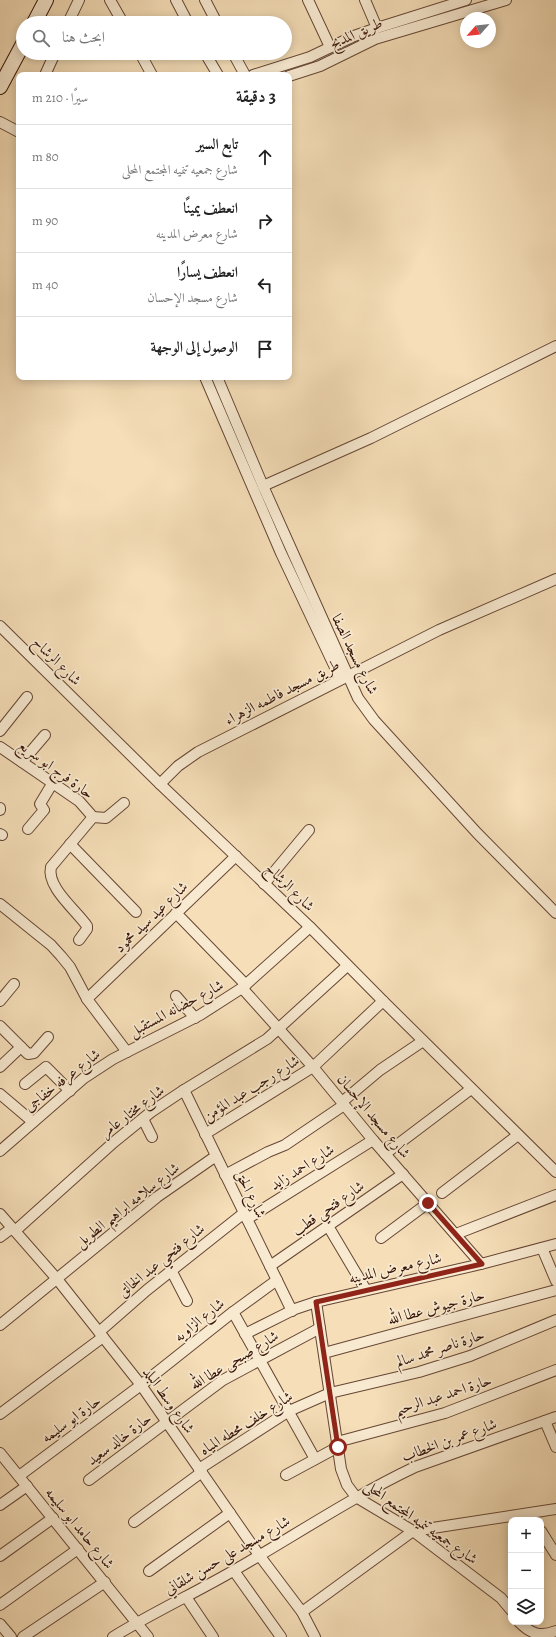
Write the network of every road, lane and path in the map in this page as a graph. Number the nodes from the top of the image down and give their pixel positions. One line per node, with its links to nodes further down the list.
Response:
1 (46, 0): 10 (street)
2 (79, 0): 11 (street)
3 (110, 0): 12 (street)
4 (176, 0): 13 (street)
5 (205, 0): 14 (street)
6 (308, 0): 16 (street)
7 (365, 0): 15 (street)
8 (466, 0): 15 (street, طريق المدبح)
9 (506, 0): 27 (street, طريق المدبح)
10 (38, 16)
11 (71, 16)
12 (119, 16)
13 (184, 16)
14 (213, 16)
15 (377, 28): 16 (street, طريق المدبح)
16 (330, 48): 26 (street, طريق المدبح)
17 (16, 57): 28 (street)
18 (52, 60): 22 (street)
19 (144, 60): 23 (street)
20 (209, 60): 24 (street)
21 (237, 60): 25 (street)
22 (46, 72)
23 (150, 72)
24 (216, 72)
25 (243, 72)
26 (262, 72)
27 (292, 75)
28 (0, 87)
29 (0, 122): 30 (street)
30 (16, 130)
31 (556, 346): 34 (street)
32 (206, 380): 37 (street, شارع مسجد الصفا)
33 (218, 380): 34 (street, شارع مسجد الصفا)
34 (263, 486): 37 (street, شارع مسجد الصفا)
35 (556, 579): 37 (street, طريق مسجد فاطمه الزهراء)
36 (0, 626): 44 (street, شارع الرشاح)
37 (343, 677): 44 (street, طريق مسجد فاطمه الزهراء); 55 (street, شارع مسجد الصفا)
38 (27, 697): 39 (street)
39 (0, 731)
40 (45, 735): 42 (street)
41 (0, 747): 42 (street, حارة فرج ابو سريع)
42 (22, 762): 43 (street, حارة فرج ابو سريع)
43 (52, 784): 46 (street, حارة فرج ابو سريع); 47 (street)
44 (160, 784): 50 (street, شارع الرشاح)
45 (124, 803): 46 (street)
46 (93, 817): 49 (street)
47 (28, 830)
48 (309, 830): 51 (street)
49 (70, 844): 53 (street); 57 (street)
50 (236, 856): 51 (street, شارع الرشاح); 54 (street, شارع عيد سيد محمود)
51 (264, 884): 56 (street, شارع الرشاح)
52 (0, 904): 62 (street)
53 (136, 912)
54 (176, 912): 60 (street, شارع مسجد الإحسان); 62 (street, شارع عيد سيد محمود)
55 (556, 914)
56 (310, 927): 58 (street, شارع الرشاح); 60 (street, شارع حضانه المستقبل)
57 (79, 940)
58 (347, 966): 64 (street, شارع الرشاح); 67 (street, شارع مختار عامر)
59 (14, 984): 63 (street)
60 (244, 987): 65 (street, شارع حضانه المستقبل); 67 (street, شارع مسجد الإحسان)
61 (176, 996): 65 (street)
62 (87, 999): 71 (street)
63 (0, 1001)
64 (383, 1001): 69 (street, شارع الرشاح); 73 (street, شارع رجب عبد المؤمن)
65 (195, 1018): 71 (street, شارع حضانه المستقبل)
66 (0, 1026): 70 (street)
67 (279, 1030): 73 (street, شارع مسجد الإحسان); 76 (street, شارع مختار عامر)
68 (48, 1037): 70 (street)
69 (423, 1041): 75 (street, شارع الرشاح); 79 (street)
70 (21, 1047): 72 (street)
71 (127, 1052): 77 (street, شارع عرفه خفاجى)
72 (0, 1067)
73 (313, 1067): 79 (street, شارع مسجد الإحسان); 82 (street, شارع رجب عبد المؤمن)
74 (25, 1084): 77 (street)
75 (471, 1089): 83 (street, شارع الرشاح); 87 (street)
76 (184, 1090): 80 (street, شارع مختار عامر); 82 (street, شارع الحق)
77 (70, 1091): 81 (street, شارع عرفه خفاجى)
78 (0, 1094): 81 (street)
79 (343, 1104): 85 (street, شارع مسجد الإحسان); 91 (street)
80 (142, 1119): 84 (street); 98 (street, شارع مختار عامر)
81 (33, 1122): 86 (street, شارع عرفه خفاجى)
82 (205, 1134): 88 (street, شارع الحق)
83 (518, 1135): 89 (street, شارع الرشاح); 92 (street)
84 (152, 1137)
85 (373, 1140): 87 (street, شارع مسجد الإحسان); 96 (street, شارع احمد زايد)
86 (0, 1150)
87 (385, 1154): 90 (street, شارع مسجد الإحسان)
88 (216, 1156): 91 (street, شارع الحق); 107 (street, شارع سلامه ابراهيم الطويل)
89 (556, 1172)
90 (403, 1174): 94 (street, شارع مسجد الإحسان); 97 (street, شارع فتحي قطب)
91 (225, 1175): 96 (street, شارع الحق)
92 (442, 1193)
93 (556, 1194): 99 (street)
94 (428, 1203): 99 (street, شارع مسجد الإحسان); 101 (street)
95 (0, 1214): 98 (street, شارع وسط البلد)
96 (246, 1216): 105 (street, شارع الحق); 106 (street, شارع فتحي عبد الخالق)
97 (328, 1226): 105 (street, شارع فتحي قطب); 110 (street)
98 (13, 1229): 100 (street, شارع مختار عامر); 107 (street, شارع وسط البلد)
99 (456, 1234): 104 (street, شارع مسجد الإحسان)
100 (0, 1237)
101 (381, 1238)
102 (556, 1244): 103 (street, شارع معرض المدينه)
103 (542, 1248): 104 (street, شارع معرض المدينه); 109 (street)
104 (482, 1264): 110 (street, شارع معرض المدينه)
105 (270, 1266): 108 (street, شارع الحق)
106 (171, 1270): 112 (street); 120 (street, شارع فتحي عبد الخالق)
107 (57, 1279): 117 (street, شارع سلامه ابراهيم الطويل); 120 (street, شارع وسط البلد)
108 (277, 1280): 114 (street, شارع الحق); 115 (street, شارع الزاويه)
109 (556, 1281)
110 (366, 1290): 113 (street, شارع معرض المدينه)
111 (556, 1290): 121 (street, حارة جيوش عطا الله)
112 (187, 1301)
113 (316, 1302): 114 (street, شارع معرض المدينه); 118 (street, شارع جمعيه تنميه المجتمع المحلى)
114 (292, 1311): 119 (street, شارع معرض المدينه)
115 (233, 1312): 119 (street); 124 (street, شارع الزاويه)
116 (556, 1320): 125 (street, حارة ناصر محمد سالم)
117 (0, 1325)
118 (320, 1328): 121 (street, شارع جمعيه تنميه المجتمع المحلى); 122 (street, شارع صبحى عطا الله)
119 (245, 1334): 122 (street)
120 (101, 1335): 124 (street, شارع وسط البلد); 127 (street, شارع فتحي عبد الخالق)
121 (324, 1353): 125 (street, شارع جمعيه تنميه المجتمع المحلى)
122 (260, 1360): 126 (street); 130 (street, شارع صبحى عطا الله)
123 (556, 1370): 131 (street, حارة احمد عبد الرحيم)
124 (141, 1385): 130 (street, شارع وسط البلد); 137 (street, حارة ابو سليمه)
125 (330, 1393): 126 (street, شارع خلف محطه المياه); 131 (street, شارع جمعيه تنميه المجتمع المحلى)
126 (288, 1411): 134 (street); 135 (street, شارع خلف محطه المياه)
127 (0, 1414)
128 (556, 1417): 129 (street, شارع عمر بن الخطاب)
129 (545, 1421): 132 (street); 140 (street, شارع عمر بن الخطاب)
130 (167, 1422): 135 (street, شارع وسط البلد); 138 (street, حارة خالد سعيد)
131 (337, 1444): 134 (street, حارة احمد عبد الرحيم); 140 (street, شارع جمعيه تنميه المجتمع المحلى)
132 (556, 1447)
133 (0, 1453): 137 (street, شارع حامد ابو سليمه)
134 (315, 1459): 136 (street, حارة احمد عبد الرحيم)
135 (201, 1471): 143 (street, شارع وسط البلد); 147 (street, شارع خلف محطه المياه)
136 (286, 1475)
137 (19, 1476): 139 (street, شارع حامد ابو سليمه)
138 (89, 1480)
139 (27, 1486): 141 (street); 145 (street, شارع حامد ابو سليمه)
140 (356, 1497): 148 (street, شارع جمعيه تنميه المجتمع المحلى); 151 (street, شارع مسجد على حسن شلقاني)
141 (0, 1505)
142 (556, 1509): 144 (street)
143 (230, 1514): 151 (street, شارع وسط البلد); 154 (street)
144 (532, 1517)
145 (53, 1518): 150 (street, شارع حامد ابو سليمه); 153 (street)
146 (508, 1520): 148 (street)
147 (134, 1522)
148 (413, 1531): 159 (street, شارع جمعيه تنميه المجتمع المحلى); 160 (street)
149 (544, 1536): 152 (street)
150 (78, 1549): 156 (street, شارع حامد ابو سليمه); 158 (street)
151 (259, 1555): 155 (street, شارع مسجد على حسن شلقاني); 160 (street, شارع وسط البلد)
152 (556, 1555)
153 (0, 1556)
154 (149, 1571)
155 (234, 1571): 157 (street, شارع مسجد على حسن شلقاني); 170 (street)
156 (105, 1582): 161 (street, شارع حامد ابو سليمه); 166 (street)
157 (186, 1597): 161 (street, شارع مسجد على حسن شلقاني); 169 (street)
158 (0, 1605)
159 (508, 1606)
160 (302, 1612): 171 (street, شارع وسط البلد)
161 (137, 1622): 167 (street, شارع مسجد على حسن شلقاني); 168 (street, شارع حامد ابو سليمه)
162 (0, 1624): 165 (street)
163 (523, 1625): 164 (street)
164 (556, 1631)
165 (11, 1637)
166 (23, 1637)
167 (113, 1637)
168 (148, 1637)
169 (213, 1637)
170 (281, 1637)
171 (315, 1637)

